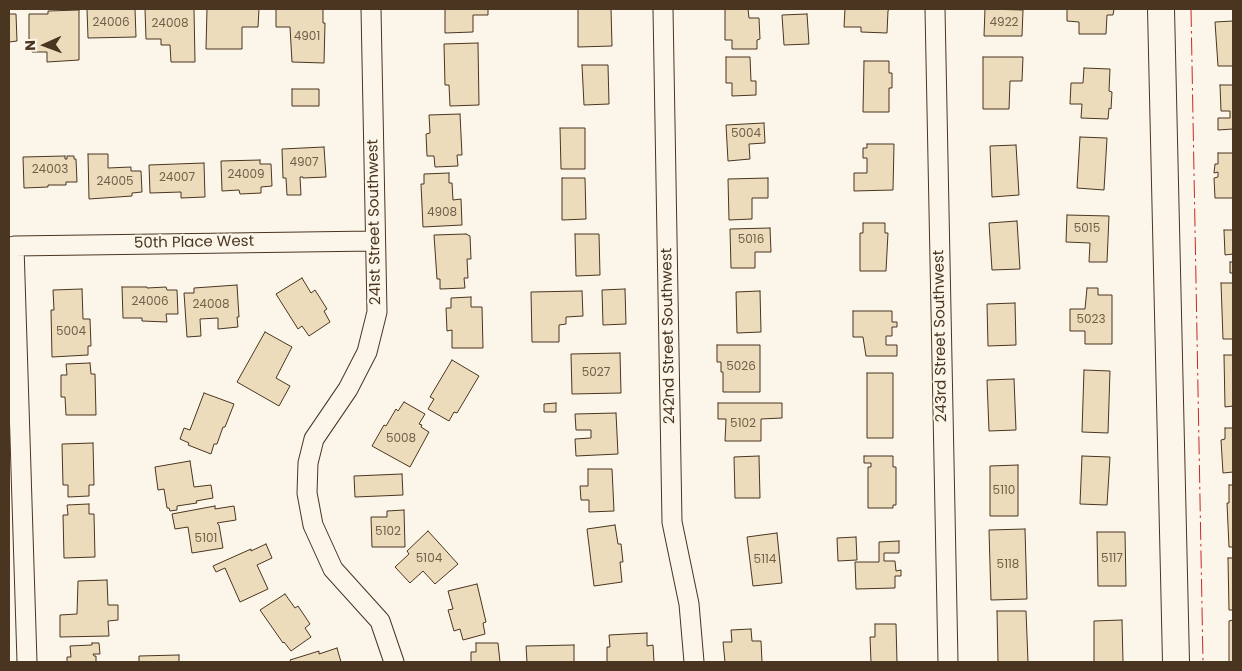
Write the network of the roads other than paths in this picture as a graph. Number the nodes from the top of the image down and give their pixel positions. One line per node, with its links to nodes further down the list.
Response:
1 (371, 9): 5 (street, 241st Street Southwest)
2 (663, 9): 8 (street, 242nd Street Southwest)
3 (935, 9): 9 (street, 243rd Street Southwest)
4 (1161, 9): 10 (main road)
5 (374, 241): 6 (street, 50th Place West); 7 (street, 241st Street Southwest)
6 (28, 662)
7 (394, 662)
8 (694, 662)
9 (948, 662)
10 (1176, 662)

